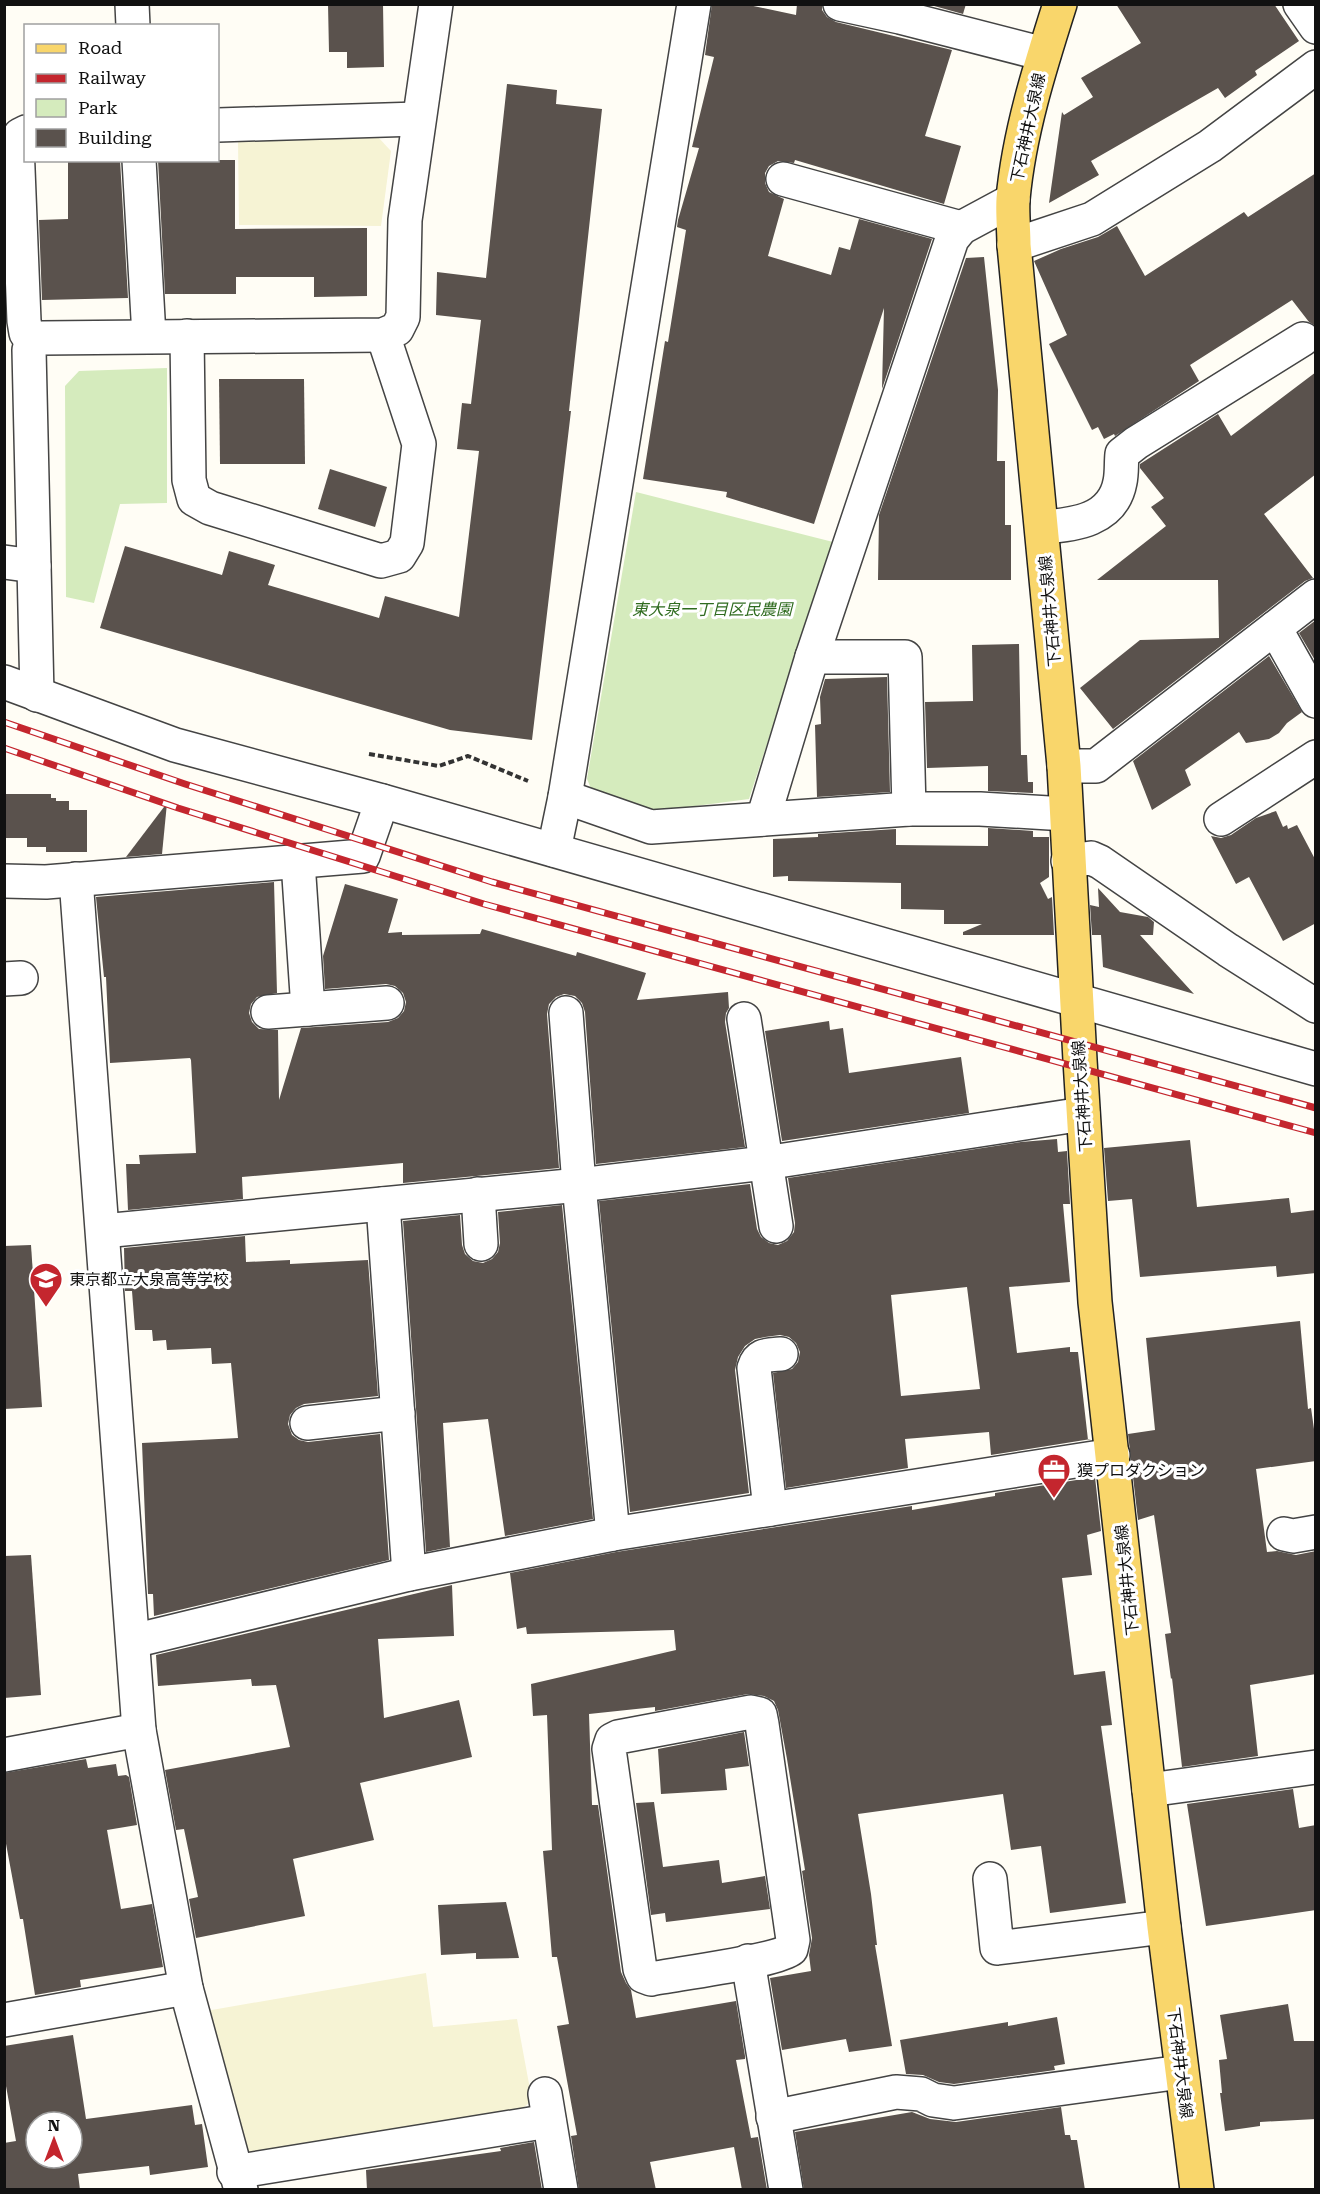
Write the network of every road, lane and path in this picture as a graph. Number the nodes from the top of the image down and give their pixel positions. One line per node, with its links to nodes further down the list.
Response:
1 (132, 4): 7 (street)
2 (436, 4): 11 (street)
3 (694, 4): 35 (street)
4 (840, 4): 9 (street)
5 (1060, 4): 9 (main road, 下石神井大泉線)
6 (1300, 4): 8 (street)
7 (133, 24)
8 (1316, 27)
9 (1044, 54): 16 (main road, 下石神井大泉線)
10 (1316, 67): 18 (street)
11 (418, 120): 12 (street); 19 (street)
12 (219, 125)
13 (24, 133): 23 (street)
14 (139, 162): 20 (street)
15 (783, 179): 17 (street)
16 (1013, 200): 17 (street); 18 (main road, 下石神井大泉線)
17 (961, 228): 28 (street)
18 (1014, 245): 24 (main road, 下石神井大泉線)
19 (383, 335): 21 (street); 21 (street)
20 (149, 336): 21 (street); 23 (street)
21 (187, 336)
22 (1303, 339): 24 (street)
23 (33, 341): 25 (street)
24 (1042, 527): 34 (main road, 下石神井大泉線)
25 (19, 564): 30 (street)
26 (1316, 596): 27 (street)
27 (1275, 628): 31 (street); 34 (street)
28 (812, 657): 37 (street); 39 (street)
29 (4, 682): 30 (street)
30 (37, 695): 36 (street)
31 (1316, 701)
32 (1316, 757): 40 (street)
33 (439, 766): 35 (path)
34 (1064, 766): 38 (main road, 下石神井大泉線)
35 (565, 797): 39 (street); 41 (street)
36 (382, 801): 41 (street); 43 (street)
37 (909, 809): 38 (street); 39 (street)
38 (1066, 814): 42 (main road, 下石神井大泉線)
39 (763, 819)
40 (1221, 819)
41 (554, 850): 46 (street)
42 (1068, 861): 46 (main road, 下石神井大泉線); 48 (street)
43 (298, 862): 44 (street); 49 (street)
44 (76, 879): 45 (street); 60 (street)
45 (4, 881)
46 (1077, 1002): 53 (street); 54 (main road, 下石神井大泉線)
47 (387, 1003): 49 (street)
48 (1316, 1005)
49 (308, 1009): 50 (street)
50 (268, 1012)
51 (566, 1013): 56 (street)
52 (744, 1019): 55 (street)
53 (1316, 1070)
54 (1083, 1114): 55 (street); 65 (main road, 下石神井大泉線)
55 (765, 1163): 56 (street); 59 (street)
56 (579, 1185): 57 (street); 67 (street)
57 (478, 1194): 58 (street); 61 (street)
58 (383, 1204): 60 (street); 63 (street)
59 (776, 1226)
60 (103, 1232): 69 (street)
61 (481, 1244)
62 (781, 1354): 66 (street)
63 (398, 1413): 64 (street); 68 (street)
64 (307, 1423)
65 (1113, 1455): 66 (street); 73 (main road, 下石神井大泉線)
66 (770, 1509): 67 (street)
67 (613, 1534): 68 (street)
68 (409, 1574): 69 (street)
69 (133, 1641): 70 (street)
70 (139, 1730): 71 (street); 77 (street)
71 (4, 1755)
72 (1316, 1767): 73 (street)
73 (1149, 1790): 75 (main road, 下石神井大泉線)
74 (990, 1879): 75 (street)
75 (1164, 1927): 79 (main road, 下石神井大泉線)
76 (748, 1961): 76 (street); 80 (street)
77 (186, 1988): 78 (street); 81 (street)
78 (4, 2020)
79 (1181, 2072): 80 (street); 84 (main road, 下石神井大泉線)
80 (773, 2117): 83 (street)
81 (237, 2181): 82 (street)
82 (561, 2190)
83 (786, 2190)
84 (1197, 2190)

